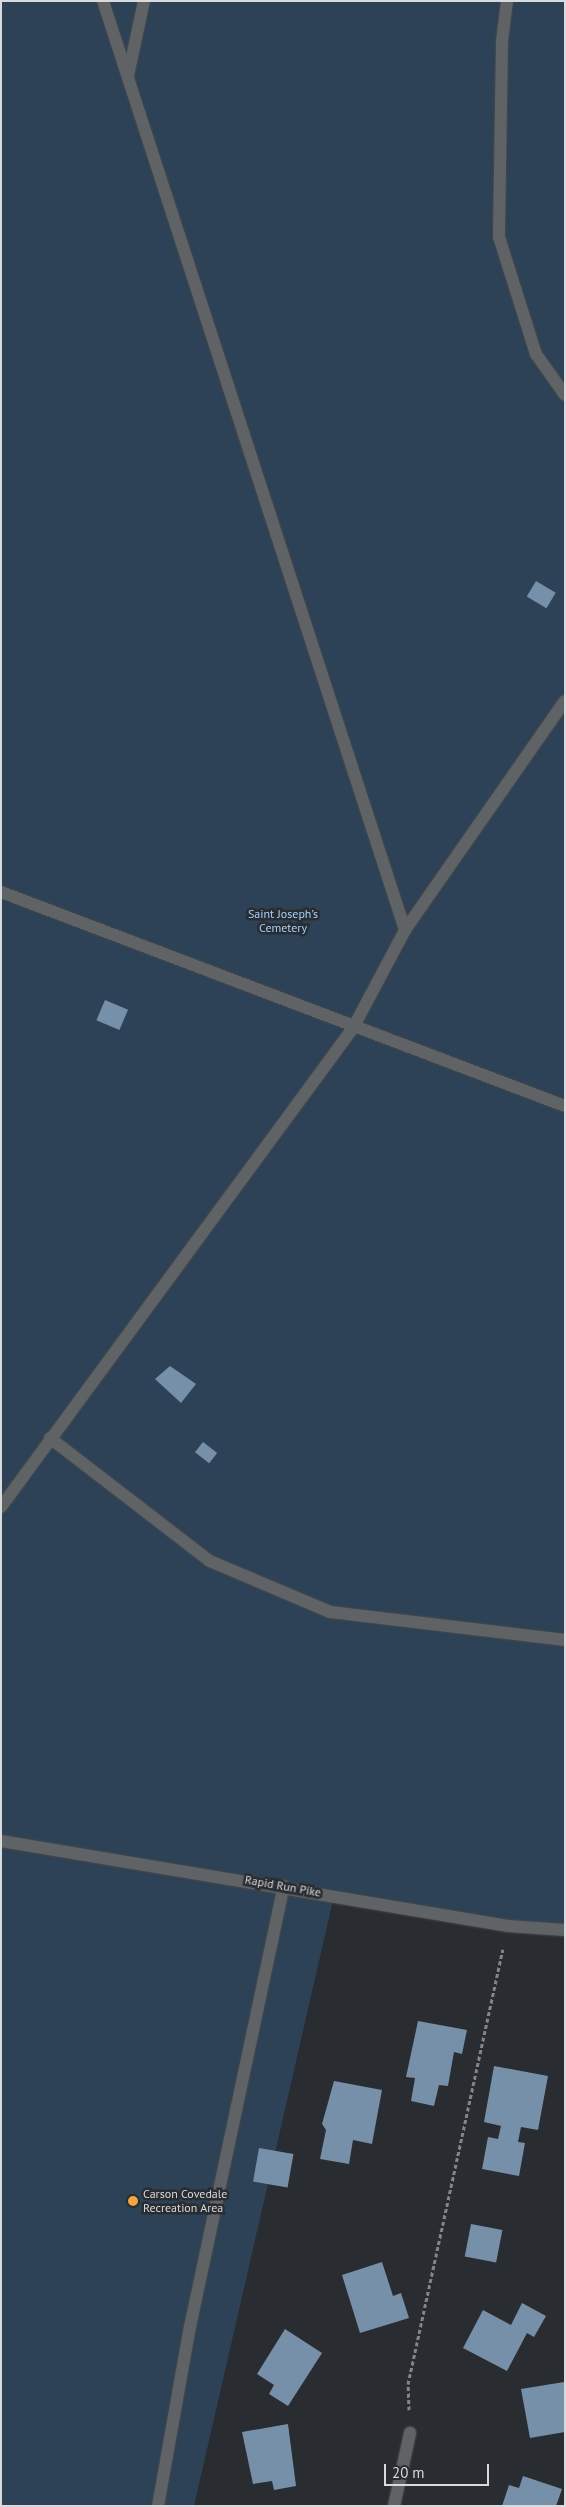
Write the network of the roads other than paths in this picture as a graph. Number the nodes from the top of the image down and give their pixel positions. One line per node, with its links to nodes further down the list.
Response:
1 (103, 1): 4 (street)
2 (144, 1): 4 (street)
3 (507, 1): 5 (street)
4 (127, 79): 8 (street)
5 (565, 395)
6 (565, 701): 8 (street)
7 (1, 892): 9 (street)
8 (405, 930): 9 (street)
9 (353, 1028): 10 (street); 11 (street)
10 (565, 1106)
11 (50, 1438): 12 (street); 13 (street)
12 (1, 1508)
13 (565, 1640)
14 (1, 1841): 15 (street, Rapid Run Pike)
15 (284, 1886): 16 (street, Rapid Run Pike); 18 (street)
16 (565, 1930)
17 (410, 2434): 19 (street)
18 (158, 2506)
19 (394, 2506)

